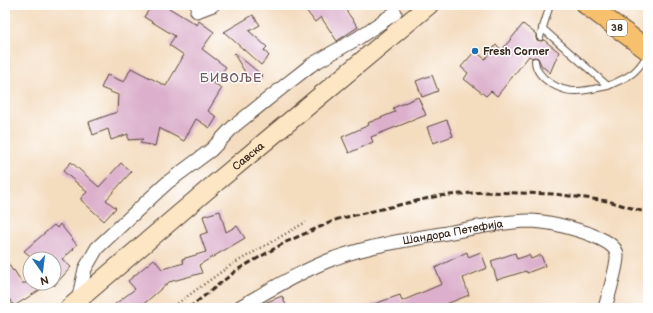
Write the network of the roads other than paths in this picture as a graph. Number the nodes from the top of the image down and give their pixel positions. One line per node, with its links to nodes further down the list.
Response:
1 (213, 5): 5 (street)
2 (429, 5): 6 (main road, Савска)
3 (550, 5): 7 (lane)
4 (587, 5): 9 (main road, 38)
5 (197, 11)
6 (396, 14): 13 (main road, Савска); 13 (street)
7 (542, 28): 8 (lane); 12 (lane)
8 (540, 37)
9 (648, 50)
10 (648, 54): 12 (lane)
11 (535, 61): 12 (lane)
12 (608, 86)
13 (74, 304)
14 (238, 308): 15 (street, Шандора Петефија)
15 (605, 308)

